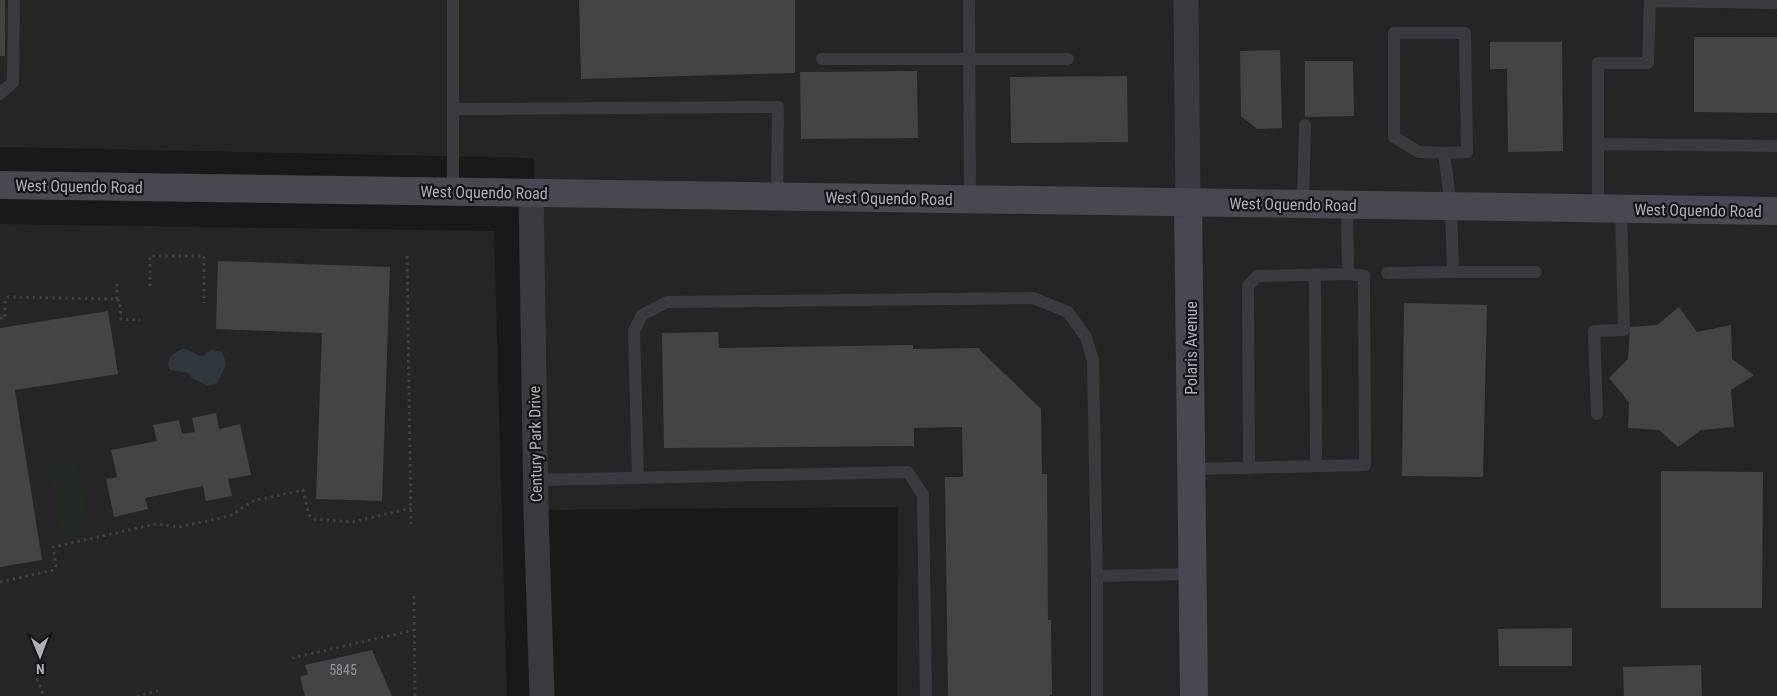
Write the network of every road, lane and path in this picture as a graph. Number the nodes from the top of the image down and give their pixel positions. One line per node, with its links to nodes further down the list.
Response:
1 (14, 0): 9 (lane)
2 (453, 0): 10 (lane)
3 (969, 0): 6 (lane)
4 (1186, 0): 20 (street, Polaris Avenue)
5 (1777, 3): 12 (lane)
6 (969, 58): 7 (lane); 8 (lane); 19 (lane)
7 (1068, 58)
8 (822, 59)
9 (0, 94)
10 (453, 109): 16 (lane); 18 (lane)
11 (1304, 125): 21 (lane)
12 (1598, 144): 13 (lane); 24 (lane)
13 (1777, 146)
14 (1444, 153): 14 (lane); 23 (lane)
15 (0, 185): 16 (street, West Oquendo Road)
16 (453, 192): 17 (street, West Oquendo Road)
17 (530, 192): 18 (street, West Oquendo Road); 43 (street, Century Park Drive)
18 (777, 196): 19 (street, West Oquendo Road)
19 (970, 199): 20 (street, West Oquendo Road)
20 (1188, 202): 21 (street, West Oquendo Road); 41 (street, Polaris Avenue)
21 (1303, 204): 22 (street, West Oquendo Road)
22 (1348, 204): 23 (street, West Oquendo Road); 30 (lane)
23 (1452, 206): 24 (street, West Oquendo Road); 27 (lane)
24 (1610, 208): 25 (street, West Oquendo Road); 38 (lane)
25 (1777, 211)
26 (407, 256): 44 (path)
27 (1453, 272): 28 (lane); 29 (lane)
28 (1536, 272)
29 (1387, 273)
30 (1348, 274): 31 (lane); 39 (lane)
31 (1315, 276): 39 (lane); 40 (lane)
32 (117, 284): 34 (path)
33 (150, 286): 35 (path)
34 (117, 299): 36 (path); 37 (path)
35 (204, 303)
36 (0, 318)
37 (140, 320)
38 (1597, 414)
39 (1316, 466): 40 (lane)
40 (1249, 468): 41 (lane)
41 (1192, 469): 46 (street, Polaris Avenue)
42 (638, 478): 43 (lane); 47 (lane); 58 (lane)
43 (536, 480): 57 (street, Century Park Drive)
44 (411, 508): 45 (path); 48 (path)
45 (411, 524)
46 (1192, 574): 47 (lane); 60 (street, Polaris Avenue)
47 (1097, 576): 59 (lane)
48 (0, 582)
49 (414, 596): 50 (path)
50 (414, 630): 51 (path); 56 (path)
51 (292, 658)
52 (37, 679): 54 (path)
53 (158, 691): 55 (path)
54 (44, 696)
55 (137, 696)
56 (415, 696)
57 (542, 696)
58 (926, 696)
59 (1097, 696)
60 (1194, 696)

